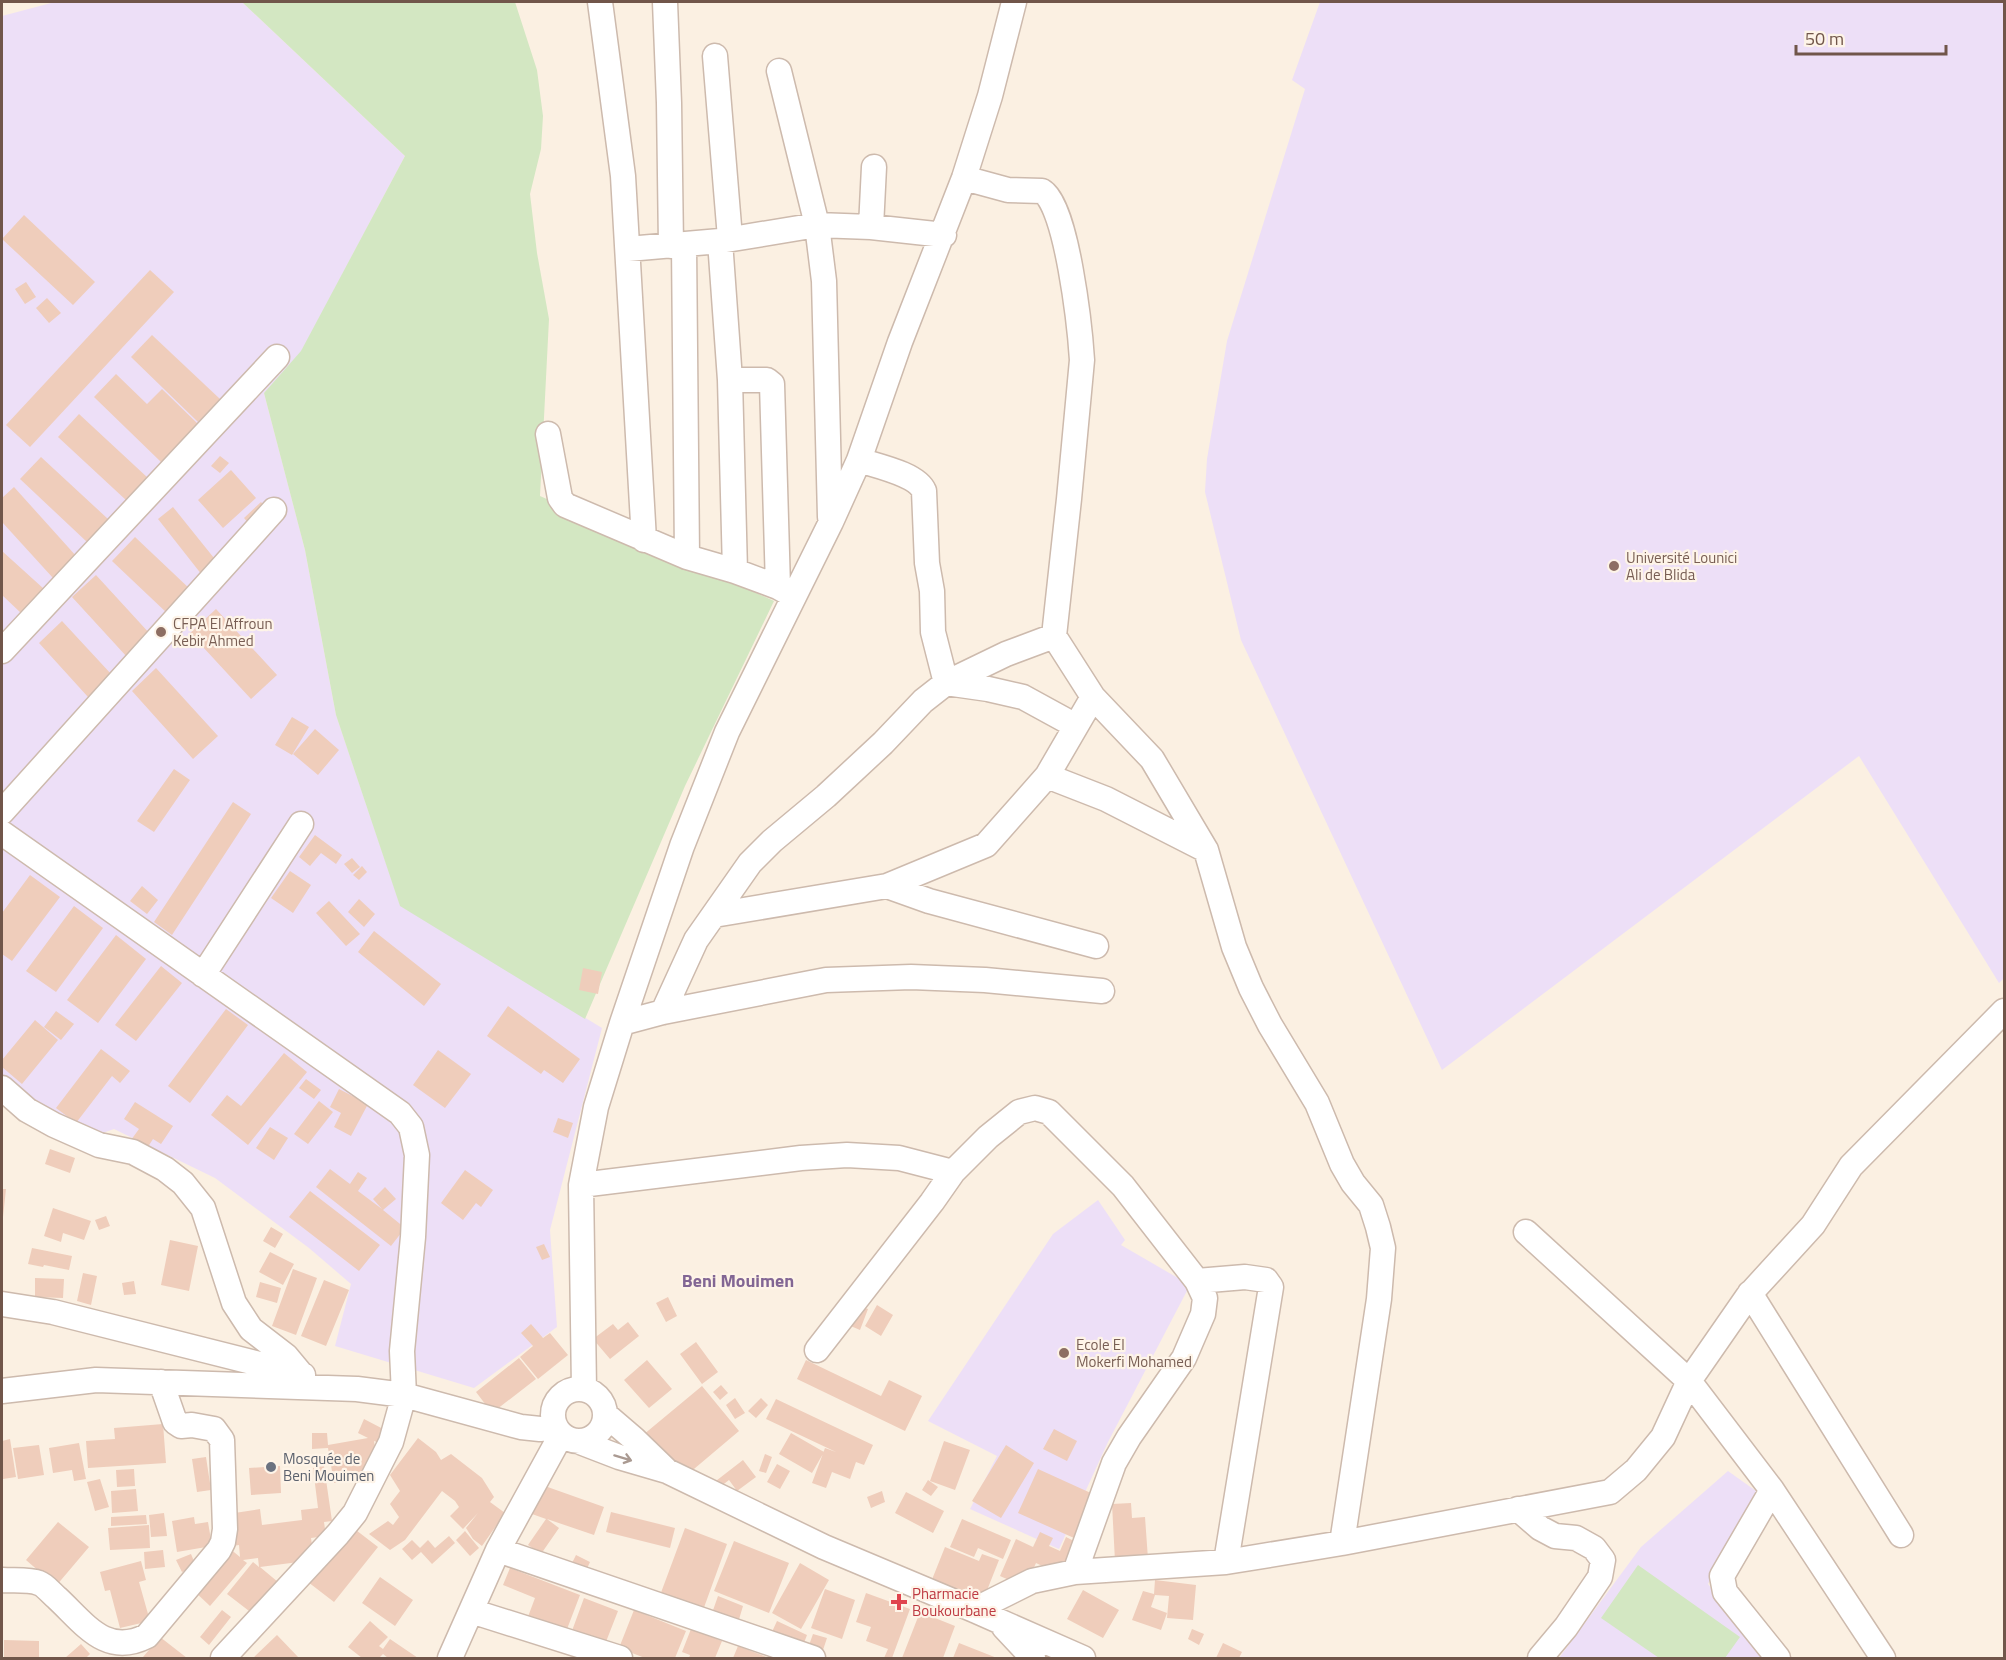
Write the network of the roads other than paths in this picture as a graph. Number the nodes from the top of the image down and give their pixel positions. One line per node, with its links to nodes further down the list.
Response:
1 (600, 2): 13 (street)
2 (665, 2): 12 (street)
3 (1014, 2): 7 (street)
4 (715, 56): 11 (street)
5 (779, 71): 8 (street)
6 (874, 166): 9 (street)
7 (964, 178): 10 (street); 24 (street)
8 (817, 225): 9 (street); 11 (street); 19 (street)
9 (871, 227): 10 (street)
10 (944, 235): 17 (street)
11 (725, 240): 12 (street); 15 (street)
12 (677, 245): 13 (street); 21 (street)
13 (628, 249): 20 (street)
14 (277, 357): 25 (street)
15 (730, 380): 22 (street); 23 (street)
16 (548, 434): 20 (street)
17 (859, 460): 19 (street); 26 (street)
18 (274, 510): 30 (street)
19 (831, 522): 23 (street)
20 (644, 540): 21 (street)
21 (687, 557): 22 (street)
22 (735, 571): 23 (street)
23 (786, 591): 41 (street)
24 (1054, 636): 26 (street); 27 (street)
25 (2, 651)
26 (946, 683): 28 (street); 35 (street)
27 (1093, 697): 28 (street); 33 (street)
28 (1076, 726): 29 (street)
29 (1047, 776): 33 (street); 34 (street)
30 (2, 812)
31 (301, 824): 37 (street)
32 (2, 833): 37 (street)
33 (1206, 850): 63 (street)
34 (887, 885): 35 (street); 36 (street)
35 (714, 915): 40 (street)
36 (1096, 946)
37 (203, 975): 56 (street)
38 (1102, 991): 40 (street)
39 (2004, 1011): 47 (street)
40 (663, 1012): 41 (street)
41 (621, 1023): 44 (street)
42 (2, 1088): 50 (street)
43 (953, 1172): 44 (street); 46 (street); 49 (street)
44 (581, 1185): 54 (street)
45 (1526, 1232): 51 (street)
46 (1197, 1281): 65 (street); 66 (street)
47 (1750, 1293): 51 (street); 62 (street)
48 (2, 1304): 50 (street)
49 (817, 1350)
50 (301, 1374): 53 (street)
51 (1689, 1381): 60 (street); 61 (street)
52 (161, 1382): 53 (street); 55 (street); 67 (street)
53 (357, 1389): 56 (street)
54 (584, 1389): 57 (street); 58 (street)
55 (2, 1391)
56 (404, 1395): 58 (street); 71 (street)
57 (606, 1414): 58 (street); 59 (street)
58 (563, 1428): 59 (street, one-way to 59); 64 (street)
59 (667, 1471): 68 (street)
60 (1772, 1491): 78 (street); 79 (street)
61 (1518, 1509): 63 (street); 77 (street)
62 (1901, 1535)
63 (1342, 1543): 65 (street)
64 (498, 1550): 69 (street); 74 (street)
65 (1226, 1562): 66 (street)
66 (1075, 1572): 68 (street)
67 (2, 1580)
68 (974, 1610): 70 (street)
69 (471, 1611): 72 (street); 73 (street)
70 (997, 1620): 75 (street); 76 (street)
71 (223, 1659)
72 (450, 1659)
73 (620, 1659)
74 (813, 1659)
75 (1033, 1659)
76 (1083, 1659)
77 (1540, 1659)
78 (1778, 1659)
79 (1883, 1659)

